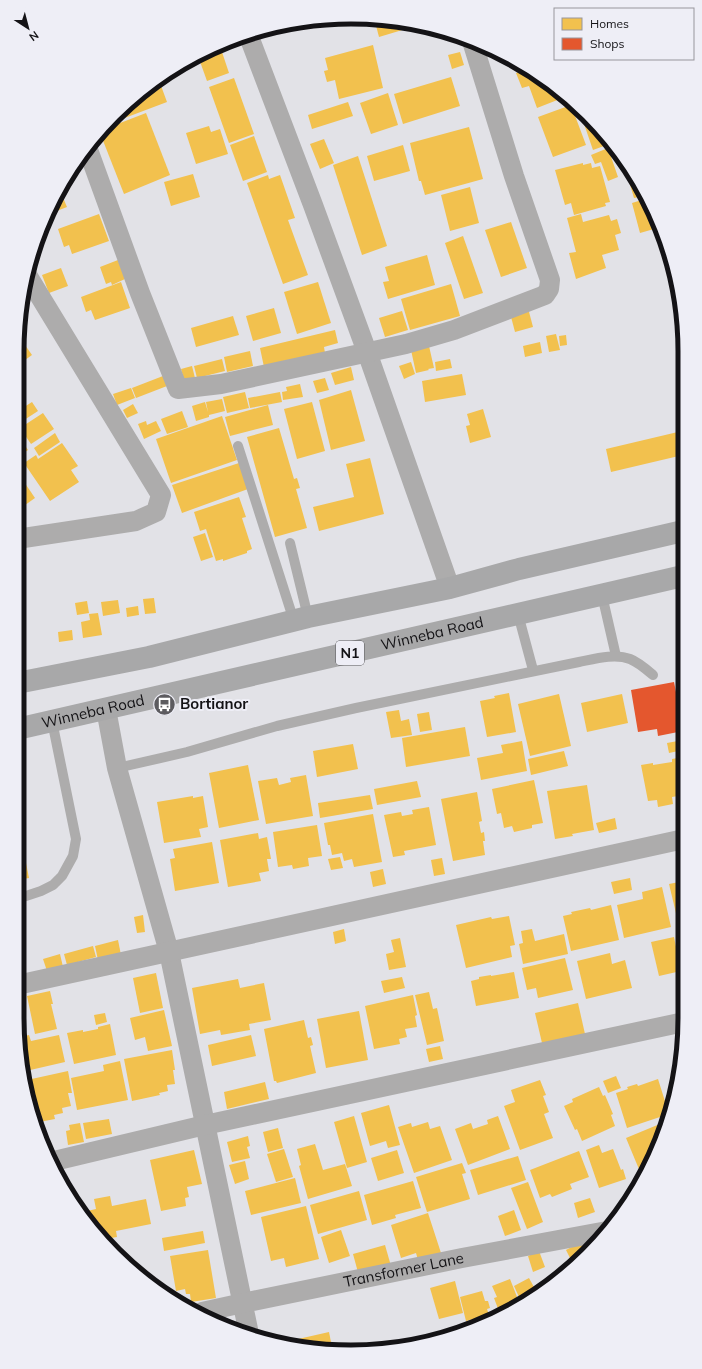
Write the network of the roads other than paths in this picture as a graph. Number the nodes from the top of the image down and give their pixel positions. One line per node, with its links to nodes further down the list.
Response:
1 (250, 40): 5 (street)
2 (474, 48): 5 (street)
3 (90, 155): 5 (street)
4 (31, 282): 8 (street)
5 (367, 352): 11 (street)
6 (238, 446): 14 (lane)
7 (678, 533): 11 (highway)
8 (24, 538)
9 (290, 543): 14 (lane)
10 (678, 577): 12 (highway, Winneba Road / N1)
11 (450, 588): 14 (highway)
12 (602, 595): 13 (highway, Winneba Road / N1); 15 (lane)
13 (518, 614): 16 (lane); 19 (highway, Winneba Road / N1)
14 (301, 619): 18 (highway)
15 (616, 656): 16 (lane); 17 (lane)
16 (534, 670): 22 (lane)
17 (653, 675)
18 (24, 681)
19 (106, 709): 20 (highway, Winneba Road / N1); 22 (street)
20 (52, 721): 21 (highway, Winneba Road / N1); 24 (lane)
21 (24, 727)
22 (117, 768): 25 (street)
23 (678, 840): 25 (street)
24 (24, 897)
25 (169, 952): 26 (street); 28 (street)
26 (24, 983)
27 (678, 1023): 28 (street)
28 (205, 1125): 29 (street); 31 (street)
29 (57, 1160)
30 (598, 1233): 31 (street, Transformer Lane)
31 (243, 1303): 32 (street, Transformer Lane); 33 (street)
32 (206, 1311)
33 (249, 1329)

